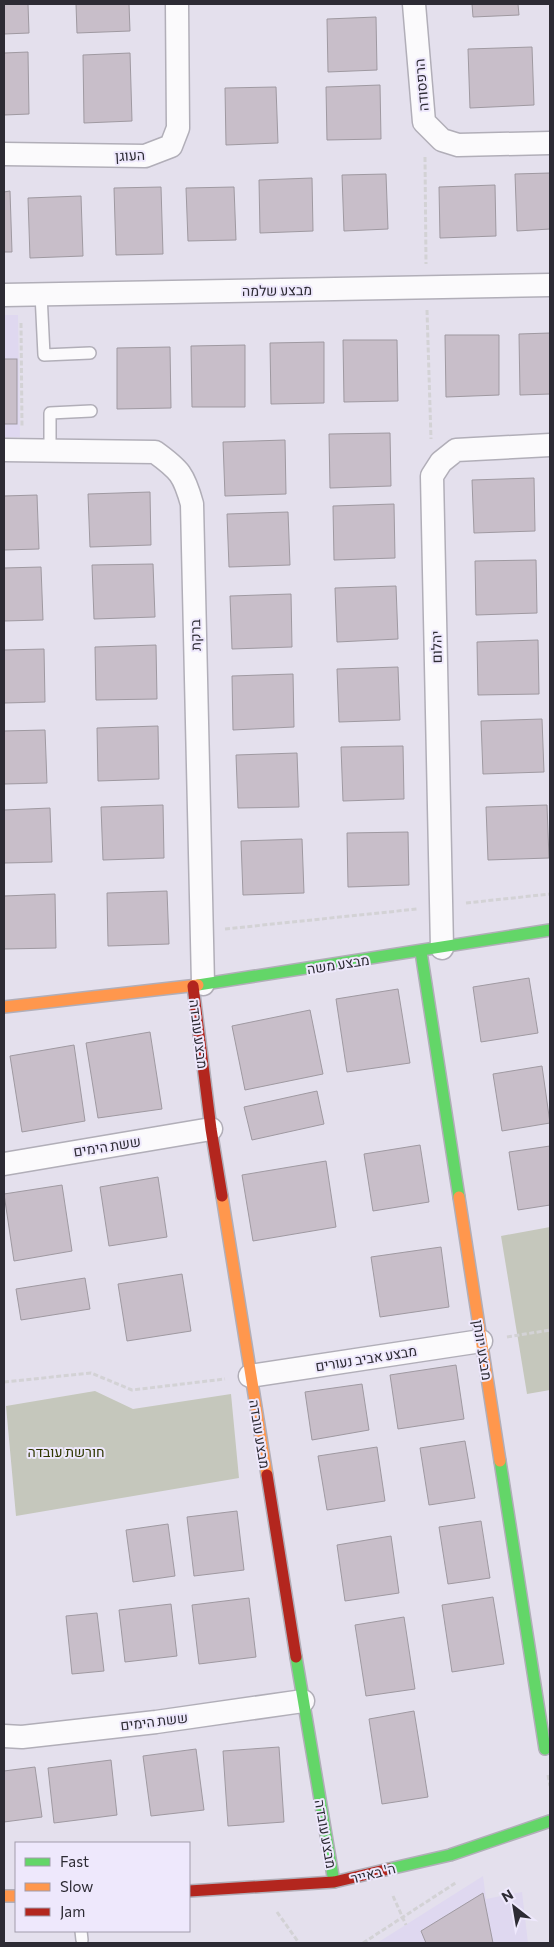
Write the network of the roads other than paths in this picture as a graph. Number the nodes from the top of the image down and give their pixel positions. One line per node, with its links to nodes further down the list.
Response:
1 (177, 4): 4 (street, העוגן)
2 (414, 4): 3 (street, הרפסודה)
3 (550, 143)
4 (4, 154)
5 (550, 285): 6 (street, מבצע שלמה)
6 (22, 294): 7 (lane)
7 (90, 353)
8 (91, 411): 11 (lane)
9 (550, 445): 13 (street, יהלום)
10 (13, 450): 11 (street, ברקת)
11 (50, 451): 14 (street, ברקת)
12 (550, 930): 13 (street, מבצע משה)
13 (431, 950): 14 (street, מבצע משה); 20 (street, מבצע יונתן)
14 (198, 985): 15 (street, מבצע משה); 18 (street, מבצע עובדה)
15 (124, 992): 16 (street, מבצע משה); 17 (street, מבצע משה)
16 (4, 1007)
17 (32, 1016)
18 (211, 1129): 19 (street, ששת הימים); 21 (street, מבצע עובדה)
19 (4, 1164)
20 (481, 1341): 21 (street, מבצע אביב נעורים); 24 (street, מבצע יונתן)
21 (250, 1376): 22 (street, מבצע עובדה)
22 (303, 1701): 23 (street, ששת הימים); 26 (street, מבצע עובדה)
23 (4, 1736)
24 (545, 1749)
25 (550, 1821): 26 (street, ה' באייר)
26 (334, 1882): 27 (street, ה' באייר)
27 (190, 1891)

